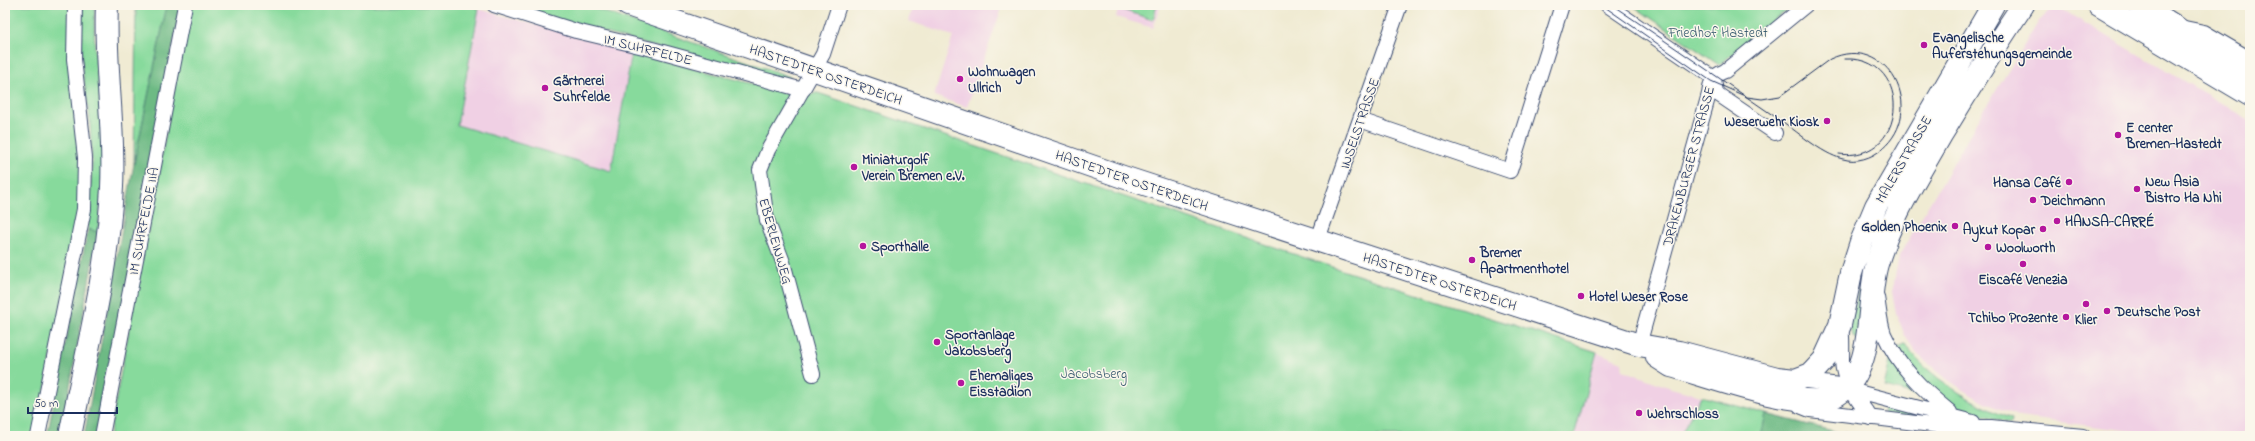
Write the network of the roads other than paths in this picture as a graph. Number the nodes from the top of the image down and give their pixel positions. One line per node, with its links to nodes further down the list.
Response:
1 (75, 5): 37 (street)
2 (185, 5): 39 (street, IM SUHRFELDE IIA)
3 (494, 5): 20 (street, IM SUHRFELDE)
4 (628, 5): 17 (main road, HASTEDTER OSTERDEICH)
5 (839, 5): 17 (street, EBERLEINWEG)
6 (1400, 5): 22 (street, INSELSTRASSE)
7 (1562, 5): 22 (street)
8 (1607, 5): 19 (street)
9 (1806, 5): 19 (street, DRAKENBURGER STRASSE)
10 (1993, 5): 26 (main road, MALERSTRASSE)
11 (2023, 5): 25 (main road, MALERSTRASSE)
12 (2099, 5): 21 (main road)
13 (2141, 5): 15 (main road)
14 (107, 8): 38 (main road)
15 (2173, 25): 16 (street); 18 (main road)
16 (2250, 59)
17 (814, 70): 20 (street, EBERLEINWEG); 24 (main road, HASTEDTER OSTERDEICH)
18 (2250, 76)
19 (1712, 78): 23 (street); 28 (street, DRAKENBURGER STRASSE)
20 (803, 90): 30 (street, EBERLEINWEG)
21 (2250, 95)
22 (1360, 120): 24 (street, INSELSTRASSE)
23 (1774, 133)
24 (1317, 242): 28 (main road, HASTEDTER OSTERDEICH)
25 (1873, 278): 27 (street); 29 (main road, MALERSTRASSE)
26 (1842, 332): 29 (street); 31 (main road, MALERSTRASSE); 32 (street, MALERSTRASSE)
27 (1884, 332): 29 (street); 34 (street)
28 (1639, 345): 31 (main road, HASTEDTER OSTERDEICH); 33 (main road, HASTEDTER OSTERDEICH)
29 (1865, 347): 32 (main road, MALERSTRASSE)
30 (813, 374)
31 (1795, 380): 32 (street, HASTEDTER OSTERDEICH)
32 (1848, 386): 33 (main road, MALERSTRASSE); 34 (street, HASTEDTER OSTERDEICH); 35 (street, MALERSTRASSE)
33 (1777, 397): 35 (street, HASTEDTER OSTERDEICH)
34 (1952, 417): 36 (street, HASTEDTER OSTERDEICH)
35 (1872, 418): 36 (street, HASTEDTER OSTERDEICH)
36 (1991, 427): 40 (street, HASTEDTER OSTERDEICH)
37 (38, 436)
38 (70, 436)
39 (102, 436)
40 (2083, 436)

